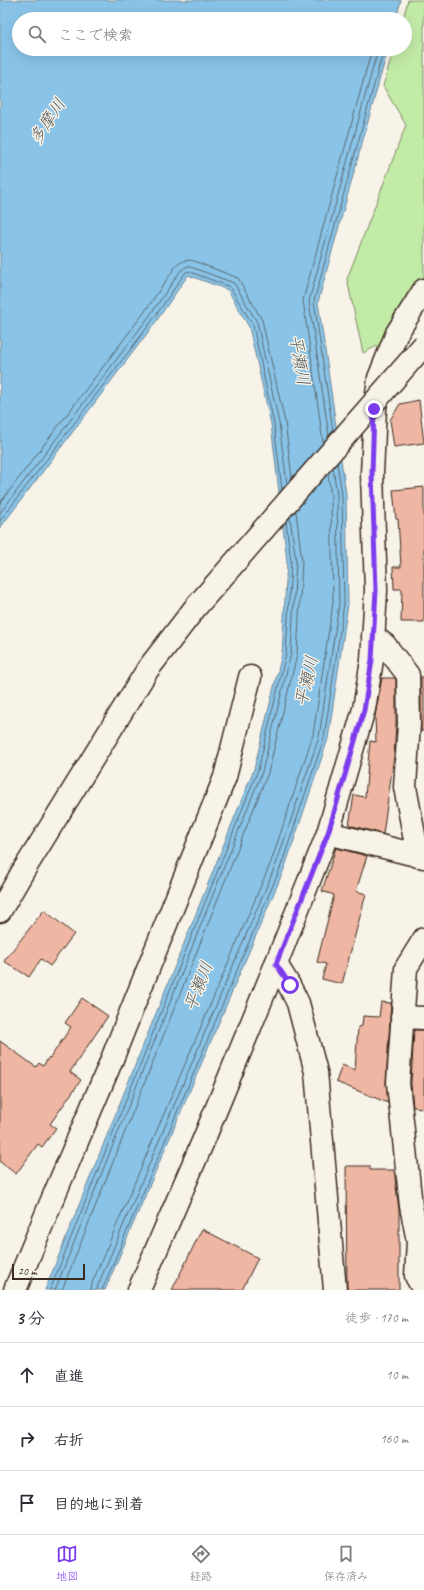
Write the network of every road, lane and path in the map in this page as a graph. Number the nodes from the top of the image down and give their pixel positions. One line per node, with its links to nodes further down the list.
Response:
1 (424, 290): 3 (street)
2 (424, 345): 7 (street, bridge)
3 (373, 636): 5 (street); 6 (street)
4 (250, 676): 12 (street)
5 (328, 833): 6 (street); 9 (street)
6 (421, 857)
7 (0, 910)
8 (424, 939): 10 (street)
9 (276, 964): 13 (street); 14 (street)
10 (402, 1017): 11 (street); 15 (street)
11 (424, 1018)
12 (15, 1290)
13 (138, 1290)
14 (335, 1290)
15 (424, 1290)

